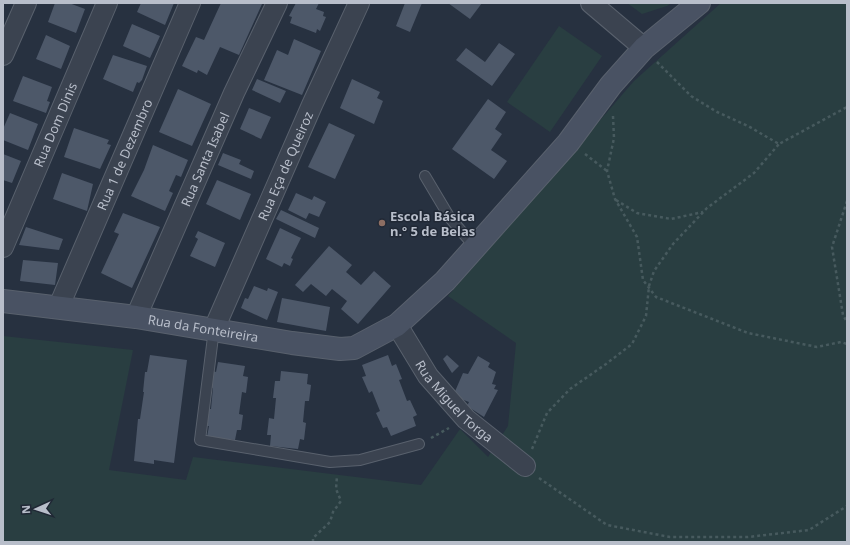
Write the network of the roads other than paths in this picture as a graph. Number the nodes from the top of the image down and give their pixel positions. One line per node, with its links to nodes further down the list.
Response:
1 (26, 3): 9 (street)
2 (107, 3): 11 (street, Rua Dom Dinis)
3 (190, 3): 14 (street, Rua 1 de Dezembro)
4 (277, 3): 15 (street, Rua Santa Isabel)
5 (359, 3): 17 (street, Rua Eça de Queiroz)
6 (591, 3): 8 (street)
7 (698, 3): 8 (street, Rua da Fonteireira)
8 (644, 48): 12 (street, Rua da Fonteireira)
9 (3, 55)
10 (425, 176): 12 (lane)
11 (3, 247)
12 (475, 247): 16 (street, Rua da Fonteireira)
13 (3, 301): 14 (street, Rua da Fonteireira)
14 (58, 306): 15 (street, Rua da Fonteireira)
15 (136, 317): 17 (street, Rua da Fonteireira)
16 (397, 325): 17 (street, Rua da Fonteireira); 19 (street, Rua Miguel Torga)
17 (214, 329): 18 (lane)
18 (419, 444)
19 (525, 466)

